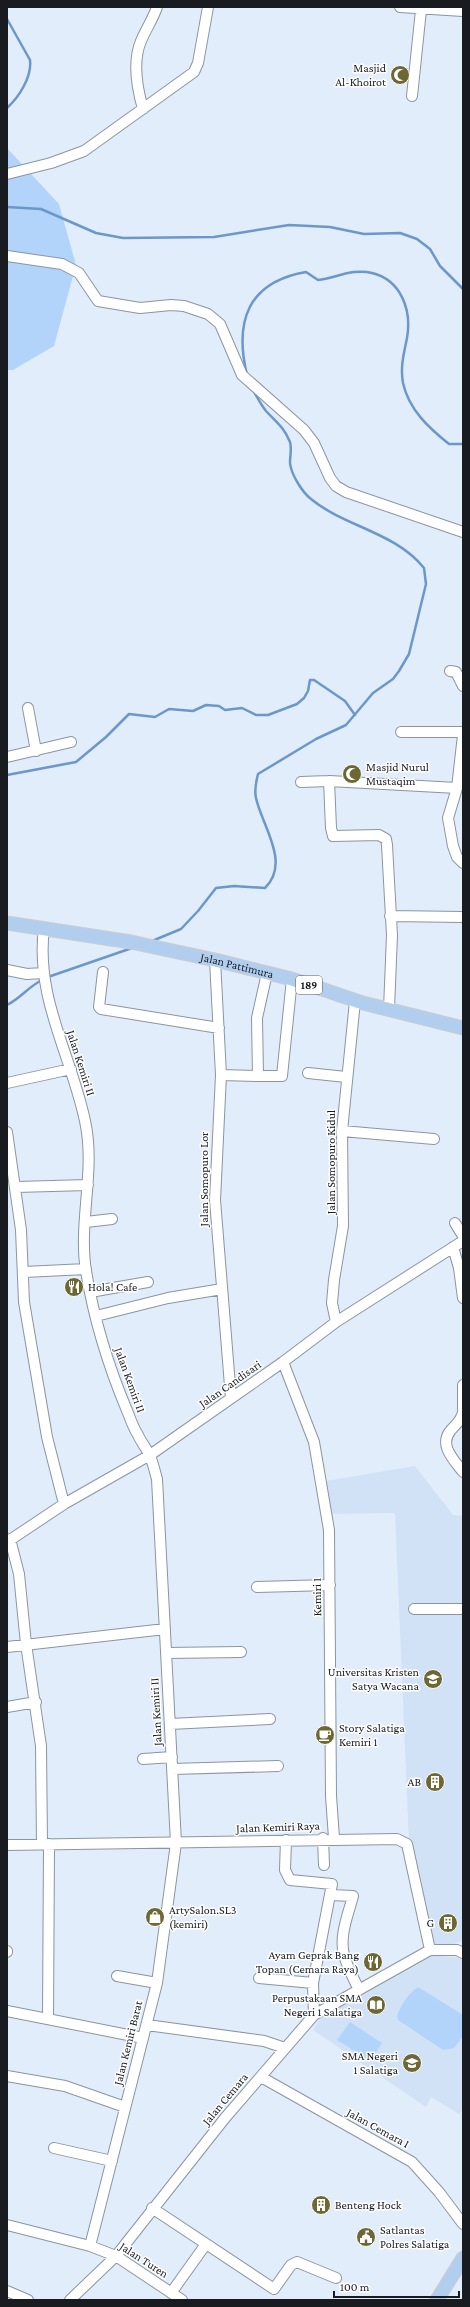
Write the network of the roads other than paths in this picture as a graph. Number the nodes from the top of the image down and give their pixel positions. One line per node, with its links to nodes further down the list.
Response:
1 (157, 7): 8 (street)
2 (208, 7): 8 (street)
3 (400, 7): 5 (street)
4 (435, 9): 5 (street); 6 (street)
5 (422, 10): 7 (street)
6 (463, 11)
7 (412, 96)
8 (143, 109): 9 (street)
9 (7, 174)
10 (7, 256): 11 (street)
11 (463, 532)
12 (450, 671): 13 (street)
13 (463, 686)
14 (28, 708): 19 (street)
15 (401, 732): 16 (street)
16 (463, 732)
17 (463, 736): 23 (street)
18 (71, 742): 19 (street)
19 (36, 750): 20 (street)
20 (7, 757)
21 (329, 781): 22 (street); 23 (street); 25 (street)
22 (301, 782)
23 (457, 788): 24 (street)
24 (463, 863)
25 (390, 916): 26 (street); 36 (street)
26 (463, 917)
27 (7, 923): 28 (main road, Jalan Pattimura / 189)
28 (44, 928): 29 (main road, Jalan Pattimura / 189); 33 (street, Jalan Kemiri II)
29 (215, 960): 32 (main road, Jalan Pattimura / 189); 37 (street, Jalan Somopuro Lor)
30 (7, 970): 33 (street)
31 (103, 972): 37 (street)
32 (267, 973): 34 (main road, Jalan Pattimura / 189); 42 (street)
33 (43, 974): 39 (street, Jalan Kemiri II)
34 (292, 979): 35 (main road, Jalan Pattimura / 189); 42 (street)
35 (355, 1000): 36 (main road, Jalan Pattimura / 189); 43 (street, Jalan Somopuro Kidul)
36 (389, 1009): 38 (main road, Jalan Pattimura / 189)
37 (219, 1028): 41 (street, Jalan Somopuro Lor)
38 (463, 1028)
39 (71, 1069): 44 (street); 48 (street, Jalan Kemiri II)
40 (308, 1073): 43 (street)
41 (221, 1075): 42 (street); 59 (street, Jalan Somopuro Lor)
42 (258, 1076)
43 (346, 1077): 45 (street, Jalan Somopuro Kidul)
44 (7, 1083)
45 (342, 1131): 47 (street); 63 (street, Jalan Somopuro Kidul)
46 (7, 1132): 49 (street)
47 (434, 1139)
48 (88, 1185): 49 (street); 51 (street, Jalan Kemiri II)
49 (16, 1187): 57 (street)
50 (112, 1219): 51 (street)
51 (86, 1222): 56 (street, Jalan Kemiri II)
52 (454, 1223): 53 (street)
53 (463, 1236)
54 (463, 1241): 55 (street, Jalan Candisari)
55 (453, 1247): 61 (street); 63 (street, Jalan Candisari)
56 (86, 1269): 57 (street); 60 (street, Jalan Kemiri II)
57 (24, 1272): 70 (street)
58 (148, 1282): 60 (street)
59 (222, 1289): 62 (street); 66 (street, Jalan Somopuro Lor)
60 (90, 1292): 62 (street, Jalan Kemiri II)
61 (463, 1298)
62 (96, 1316): 68 (street, Jalan Kemiri II)
63 (336, 1322): 64 (street, Jalan Candisari)
64 (283, 1362): 66 (street, Jalan Candisari); 72 (street, Kemiri 1)
65 (463, 1385): 67 (street)
66 (231, 1398): 68 (street, Jalan Candisari)
67 (463, 1410): 69 (street)
68 (150, 1455): 70 (street, Jalan Candisari); 76 (street, Jalan Kemiri II)
69 (463, 1472)
70 (64, 1504): 71 (street, Jalan Candisari)
71 (9, 1540): 77 (street)
72 (330, 1585): 73 (street); 89 (street, Kemiri 1)
73 (257, 1587)
74 (463, 1609): 75 (street)
75 (414, 1610)
76 (165, 1629): 77 (street); 80 (street, Jalan Kemiri II)
77 (26, 1644): 78 (street); 81 (street)
78 (7, 1647)
79 (241, 1652): 80 (street)
80 (166, 1653): 84 (street, Jalan Kemiri II)
81 (36, 1702): 82 (street); 92 (street)
82 (7, 1706)
83 (270, 1719): 84 (street)
84 (170, 1724): 85 (street, Jalan Kemiri II)
85 (172, 1757): 86 (street); 88 (street, Jalan Kemiri II)
86 (143, 1759)
87 (278, 1766): 88 (street)
88 (172, 1769): 91 (street, Jalan Kemiri II)
89 (329, 1838): 90 (street, Jalan Kemiri Raya); 94 (street, Kemiri 1); 96 (street, Jalan Kemiri Raya)
90 (286, 1840): 91 (street, Jalan Kemiri Raya); 95 (street)
91 (176, 1843): 92 (street, Jalan Kemiri Raya); 100 (street, Jalan Kemiri Barat)
92 (46, 1844): 93 (street, Jalan Kemiri Raya); 105 (street)
93 (7, 1845)
94 (324, 1865)
95 (330, 1895): 101 (street); 102 (street)
96 (430, 1950): 97 (street); 102 (street, Jalan Cemara)
97 (463, 1953)
98 (117, 1976): 100 (street)
99 (259, 1978): 101 (street)
100 (157, 1983): 106 (street, Jalan Kemiri Barat)
101 (313, 1983): 104 (street)
102 (359, 1990): 104 (street, Jalan Cemara)
103 (7, 2011): 105 (street)
104 (314, 2015): 108 (street, Jalan Cemara)
105 (48, 2019): 107 (street)
106 (147, 2025): 107 (street, Jalan Kemiri Barat); 108 (street)
107 (143, 2038): 111 (street, Jalan Kemiri Barat)
108 (285, 2048): 110 (street, Jalan Cemara)
109 (7, 2076): 111 (street)
110 (261, 2077): 114 (street, Jalan Cemara); 115 (street, Jalan Cemara I)
111 (125, 2107): 113 (street, Jalan Kemiri Barat)
112 (54, 2148): 113 (street)
113 (112, 2161): 118 (street, Jalan Kemiri Barat)
114 (152, 2208): 117 (street); 119 (street, Jalan Cemara)
115 (463, 2224)
116 (7, 2225): 118 (street, Jalan Turen)
117 (206, 2244): 121 (street); 123 (street)
118 (90, 2246): 119 (street, Jalan Turen)
119 (116, 2256): 123 (street, Jalan Turen); 124 (street, Jalan Cemara)
120 (463, 2258): 127 (main road)
121 (336, 2278)
122 (7, 2291): 125 (street)
123 (168, 2295): 126 (street, Jalan Turen)
124 (72, 2299)
125 (28, 2300)
126 (182, 2300)
127 (437, 2300)

